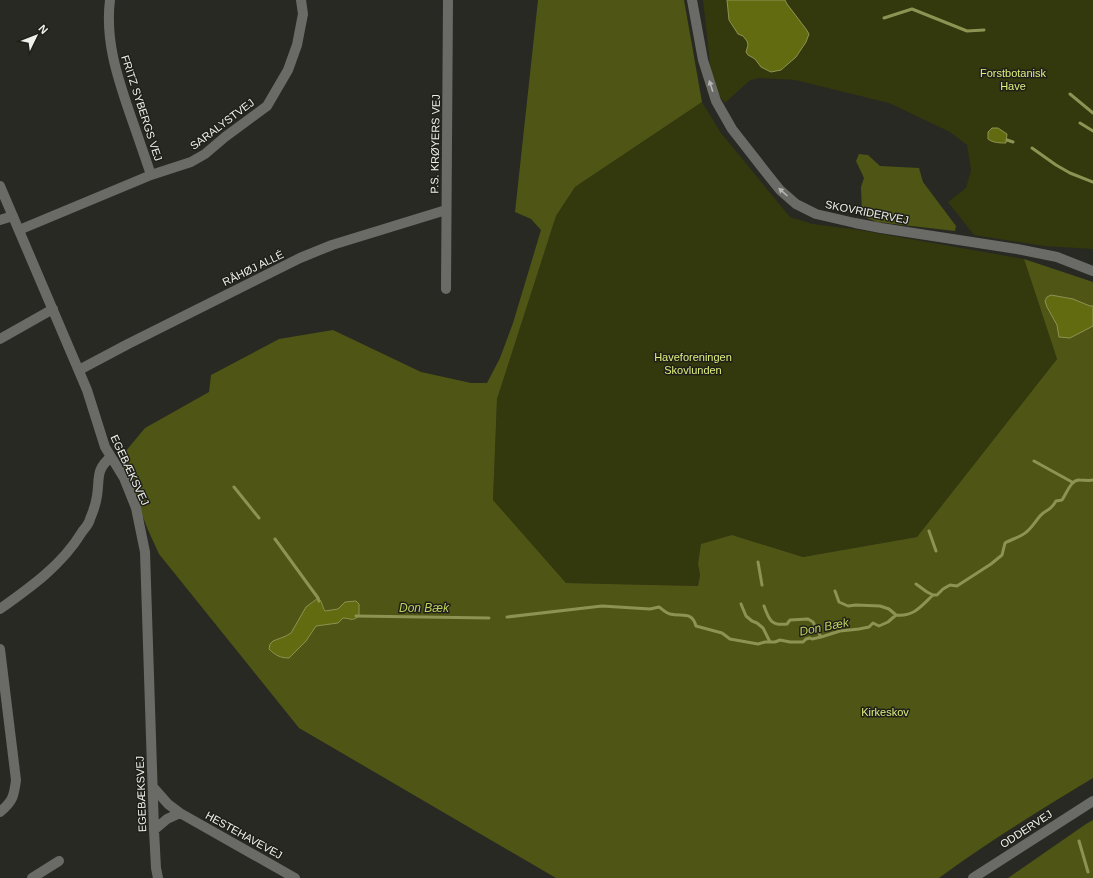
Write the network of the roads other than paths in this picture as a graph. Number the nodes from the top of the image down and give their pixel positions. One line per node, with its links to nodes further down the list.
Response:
1 (110, 0): 5 (street, FRITZ SYBERGS VEJ)
2 (301, 0): 5 (street, SARALYSTVEJ)
3 (448, 0): 7 (street, P.S. KRØYERS VEJ)
4 (692, 0): 11 (street, SKOVRIDERVEJ, one-way to 4)
5 (151, 175): 10 (street, SARALYSTVEJ)
6 (0, 186): 8 (street, EGEBÆKSVEJ)
7 (446, 210): 12 (street, P.S. KRØYERS VEJ); 15 (street, RÅHØJ ALLÉ)
8 (13, 216): 9 (street); 10 (street, EGEBÆKSVEJ)
9 (0, 220)
10 (19, 230): 13 (street, EGEBÆKSVEJ)
11 (1093, 272)
12 (446, 289)
13 (53, 309): 14 (street); 15 (street, EGEBÆKSVEJ)
14 (0, 339)
15 (79, 370): 16 (street, EGEBÆKSVEJ)
16 (111, 457): 17 (street); 19 (street, EGEBÆKSVEJ)
17 (0, 608)
18 (0, 649): 21 (street)
19 (153, 787): 22 (street, HESTEHAVEVEJ); 23 (street, EGEBÆKSVEJ)
20 (1093, 801): 28 (street, ODDERVEJ)
21 (0, 812)
22 (180, 813): 23 (street); 27 (street, HESTEHAVEVEJ)
23 (154, 830): 26 (street, EGEBÆKSVEJ)
24 (59, 861): 25 (street)
25 (32, 878)
26 (158, 878)
27 (295, 878)
28 (973, 878)

